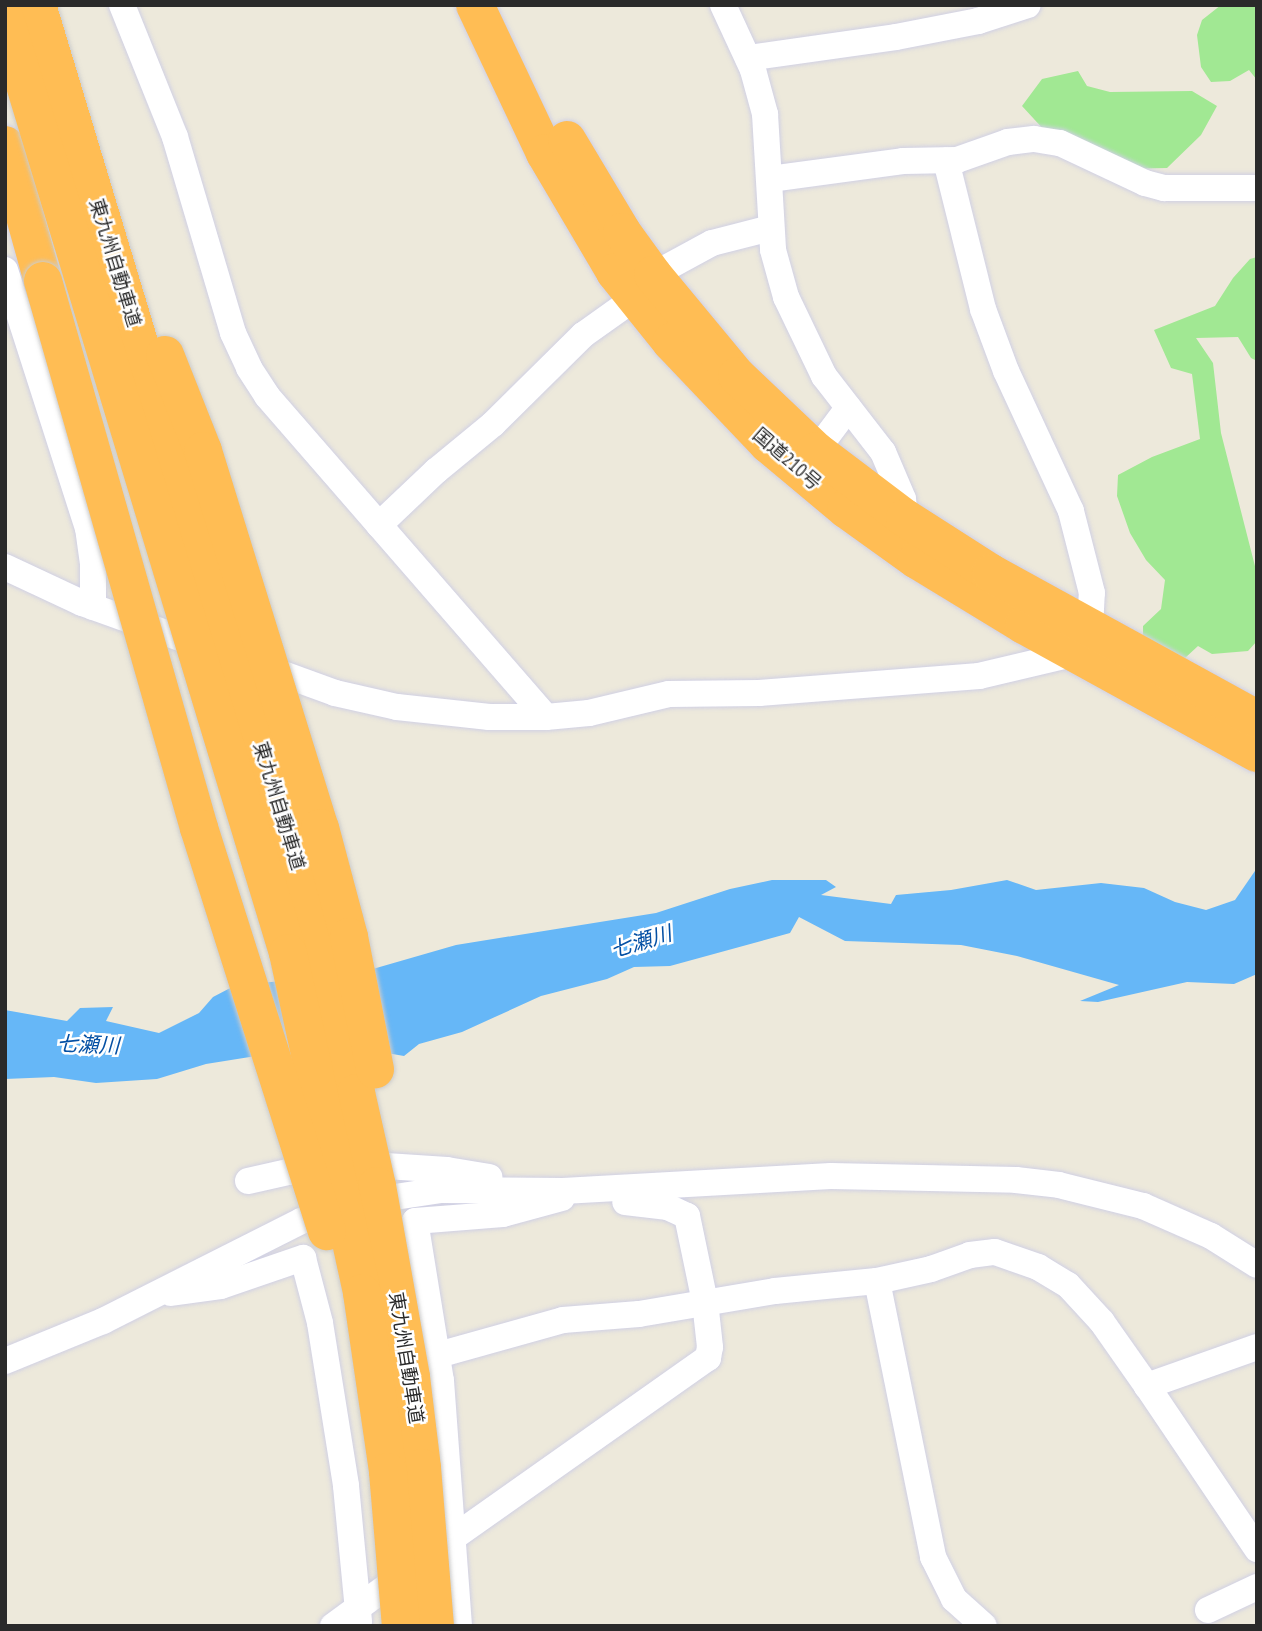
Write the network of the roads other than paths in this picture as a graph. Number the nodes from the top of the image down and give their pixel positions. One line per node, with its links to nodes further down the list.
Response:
1 (18, 5): 39 (highway, bridge)
2 (37, 5): 39 (highway, 東九州自動車道, bridge)
3 (122, 5): 20 (street)
4 (475, 5): 16 (highway, 国道210号)
5 (504, 5): 16 (highway, 国道210号)
6 (723, 5): 9 (street)
7 (1028, 5): 9 (street)
8 (5, 19): 37 (highway, 東九州自動車道, bridge)
9 (748, 58): 12 (street)
10 (5, 145): 37 (highway, bridge)
11 (946, 161): 12 (street); 13 (street); 23 (street)
12 (771, 179): 14 (street)
13 (1257, 188)
14 (771, 228): 16 (street); 17 (street)
15 (5, 270): 22 (street)
16 (644, 287): 18 (highway, 国道210号); 20 (street); 23 (highway, 国道210号)
17 (848, 408): 18 (street); 19 (street)
18 (816, 451): 19 (highway, 国道210号)
19 (905, 518): 23 (highway, 国道210号)
20 (379, 524): 24 (street)
21 (5, 567): 22 (street)
22 (93, 607): 24 (street)
23 (1083, 640): 24 (street); 25 (highway, 国道210号); 26 (highway, 国道210号)
24 (546, 717)
25 (1257, 719)
26 (1257, 753)
27 (248, 1181): 28 (street)
28 (519, 1189): 29 (street); 32 (street)
29 (563, 1194): 30 (street); 33 (street); 35 (street)
30 (1257, 1265)
31 (877, 1281): 33 (street); 38 (street); 48 (street)
32 (148, 1297): 36 (street); 43 (street)
33 (705, 1302): 35 (street); 39 (street)
34 (1257, 1347): 38 (street)
35 (438, 1355): 39 (street)
36 (5, 1361)
37 (376, 1382): 45 (highway, 東九州自動車道, bridge)
38 (1147, 1386): 40 (street)
39 (442, 1547): 43 (street); 46 (highway, 東九州自動車道, bridge); 47 (street)
40 (1257, 1549)
41 (1257, 1587): 42 (street)
42 (1208, 1610)
43 (358, 1617): 44 (street)
44 (333, 1626)
45 (401, 1626)
46 (435, 1626)
47 (460, 1626)
48 (984, 1626)

